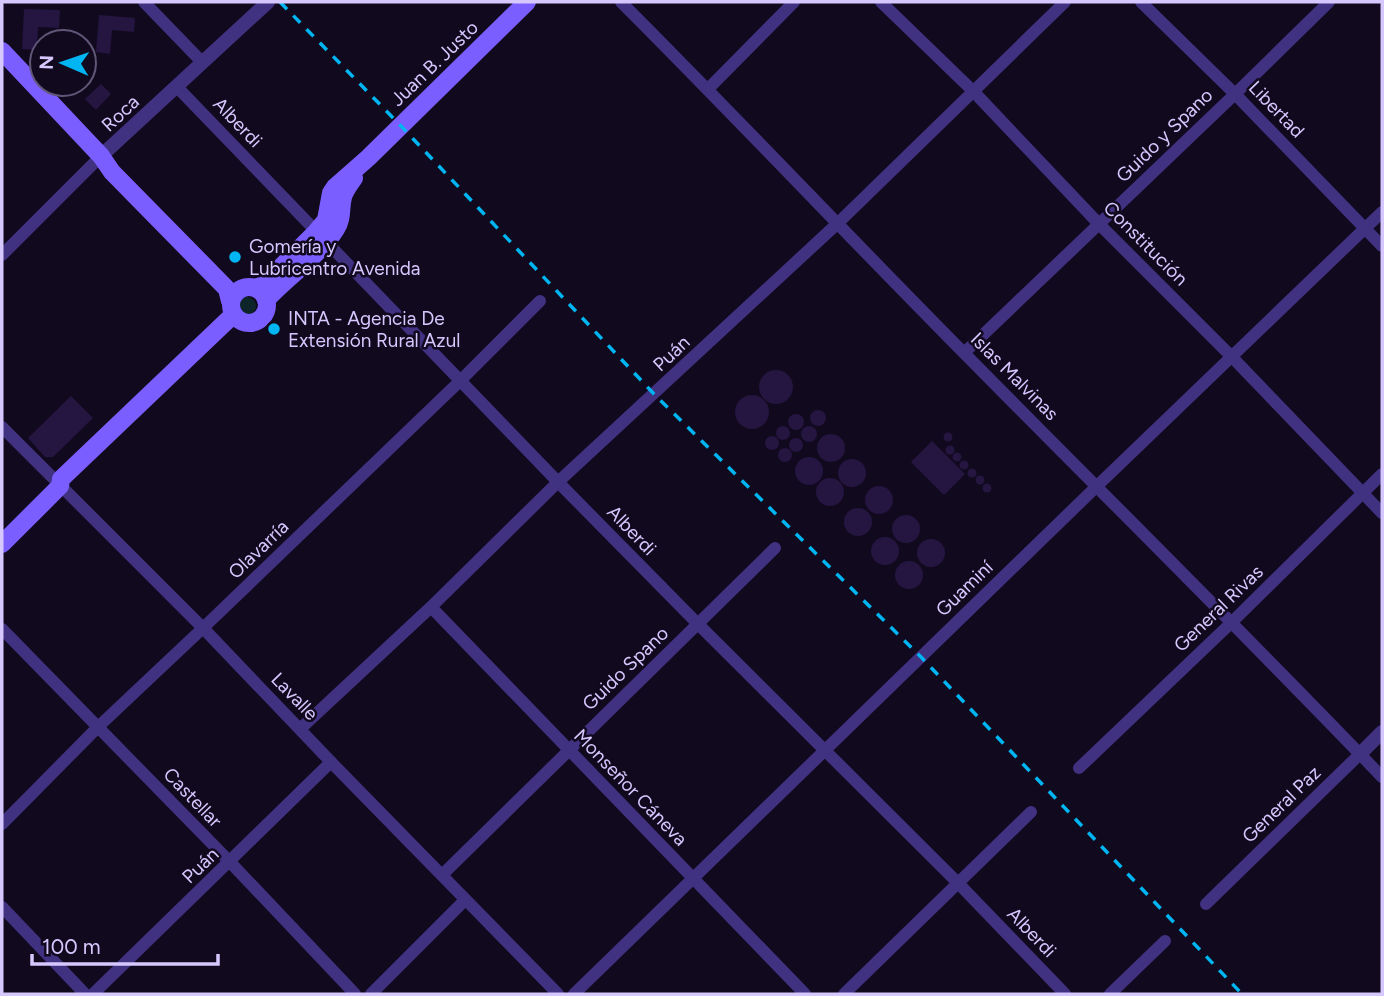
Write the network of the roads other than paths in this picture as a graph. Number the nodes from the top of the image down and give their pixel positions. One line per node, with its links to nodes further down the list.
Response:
1 (144, 2): 11 (street)
2 (268, 2): 11 (street, Roca)
3 (527, 2): 21 (main road, Juan B. Justo)
4 (621, 2): 13 (street, Islas Malvinas)
5 (794, 2): 13 (street)
6 (881, 2): 14 (street, Constitución)
7 (1065, 2): 14 (street, Puán)
8 (1141, 2): 15 (street, Libertad)
9 (1329, 2): 15 (street, Guido y Spano)
10 (2, 51): 16 (main road)
11 (202, 62): 12 (street, Roca)
12 (177, 86): 16 (street, Roca); 21 (street, Alberdi)
13 (708, 89): 18 (street, Islas Malvinas)
14 (974, 92): 18 (street, Puán); 19 (street, Constitución)
15 (1235, 94): 19 (street, Guido y Spano); 20 (street, Libertad)
16 (101, 156): 23 (street, Roca); 24 (main road); 26 (main road)
17 (1382, 212): 20 (street, Guaminí)
18 (838, 223): 27 (street, Islas Malvinas); 32 (street, Puán)
19 (1099, 224): 27 (street, Guido y Spano); 28 (street, Constitución)
20 (1366, 228): 22 (street, Libertad); 28 (street, Guaminí)
21 (321, 237): 24 (main road); 29 (street, Alberdi)
22 (1382, 246)
23 (2, 255)
24 (255, 291): 26 (main road); 26 (main road)
25 (540, 301): 29 (street, Olavarría)
26 (235, 313): 33 (main road)
27 (964, 353): 34 (street, Islas Malvinas)
28 (1231, 356): 34 (street, Guaminí); 35 (street, Constitución)
29 (460, 381): 32 (street, Alberdi); 42 (street, Olavarría)
30 (2, 427): 33 (street, Lavalle)
31 (1382, 474): 35 (street, General Rivas)
32 (558, 482): 39 (street, Puán); 41 (street, Alberdi)
33 (60, 486): 37 (main road); 42 (street, Lavalle)
34 (1097, 486): 40 (street, Islas Malvinas); 48 (street, Guaminí)
35 (1362, 494): 36 (street, Constitución); 40 (street, General Rivas)
36 (1382, 513)
37 (2, 544)
38 (775, 548): 41 (street, Guido Spano)
39 (431, 607): 45 (street, Puán); 47 (street, Monseñor Cáneva)
40 (1231, 623): 49 (street, Islas Malvinas); 51 (street, General Rivas)
41 (698, 624): 47 (street, Guido Spano); 48 (street, Alberdi)
42 (203, 628): 44 (street, Olavarría); 45 (street, Lavalle)
43 (2, 629): 44 (street, Castellar)
44 (98, 727): 54 (street, Olavarría); 55 (street, Castellar)
45 (300, 729): 50 (street, Lavalle)
46 (1382, 732): 49 (street, General Paz)
47 (569, 750): 56 (street, Guido Spano); 57 (street, Monseñor Cáneva)
48 (825, 750): 57 (street, Guaminí); 58 (street, Alberdi)
49 (1360, 754): 52 (street, Islas Malvinas); 60 (street, General Paz)
50 (331, 762): 55 (street, Puán); 56 (street, Lavalle)
51 (1079, 768)
52 (1382, 777)
53 (1031, 811): 58 (street)
54 (2, 824)
55 (230, 862): 64 (street, Puán); 65 (street, Castellar)
56 (442, 875): 59 (street, Lavalle)
57 (693, 879): 68 (street, Guaminí); 69 (street, Monseñor Cáneva)
58 (958, 883): 70 (street); 71 (street, Alberdi)
59 (465, 900): 66 (street); 67 (street, Lavalle)
60 (1206, 904)
61 (2, 906): 63 (street)
62 (1165, 941): 72 (street)
63 (85, 994)
64 (93, 994)
65 (355, 994)
66 (371, 994)
67 (558, 994)
68 (574, 994)
69 (805, 994)
70 (844, 994)
71 (1065, 994)
72 (1110, 994)

